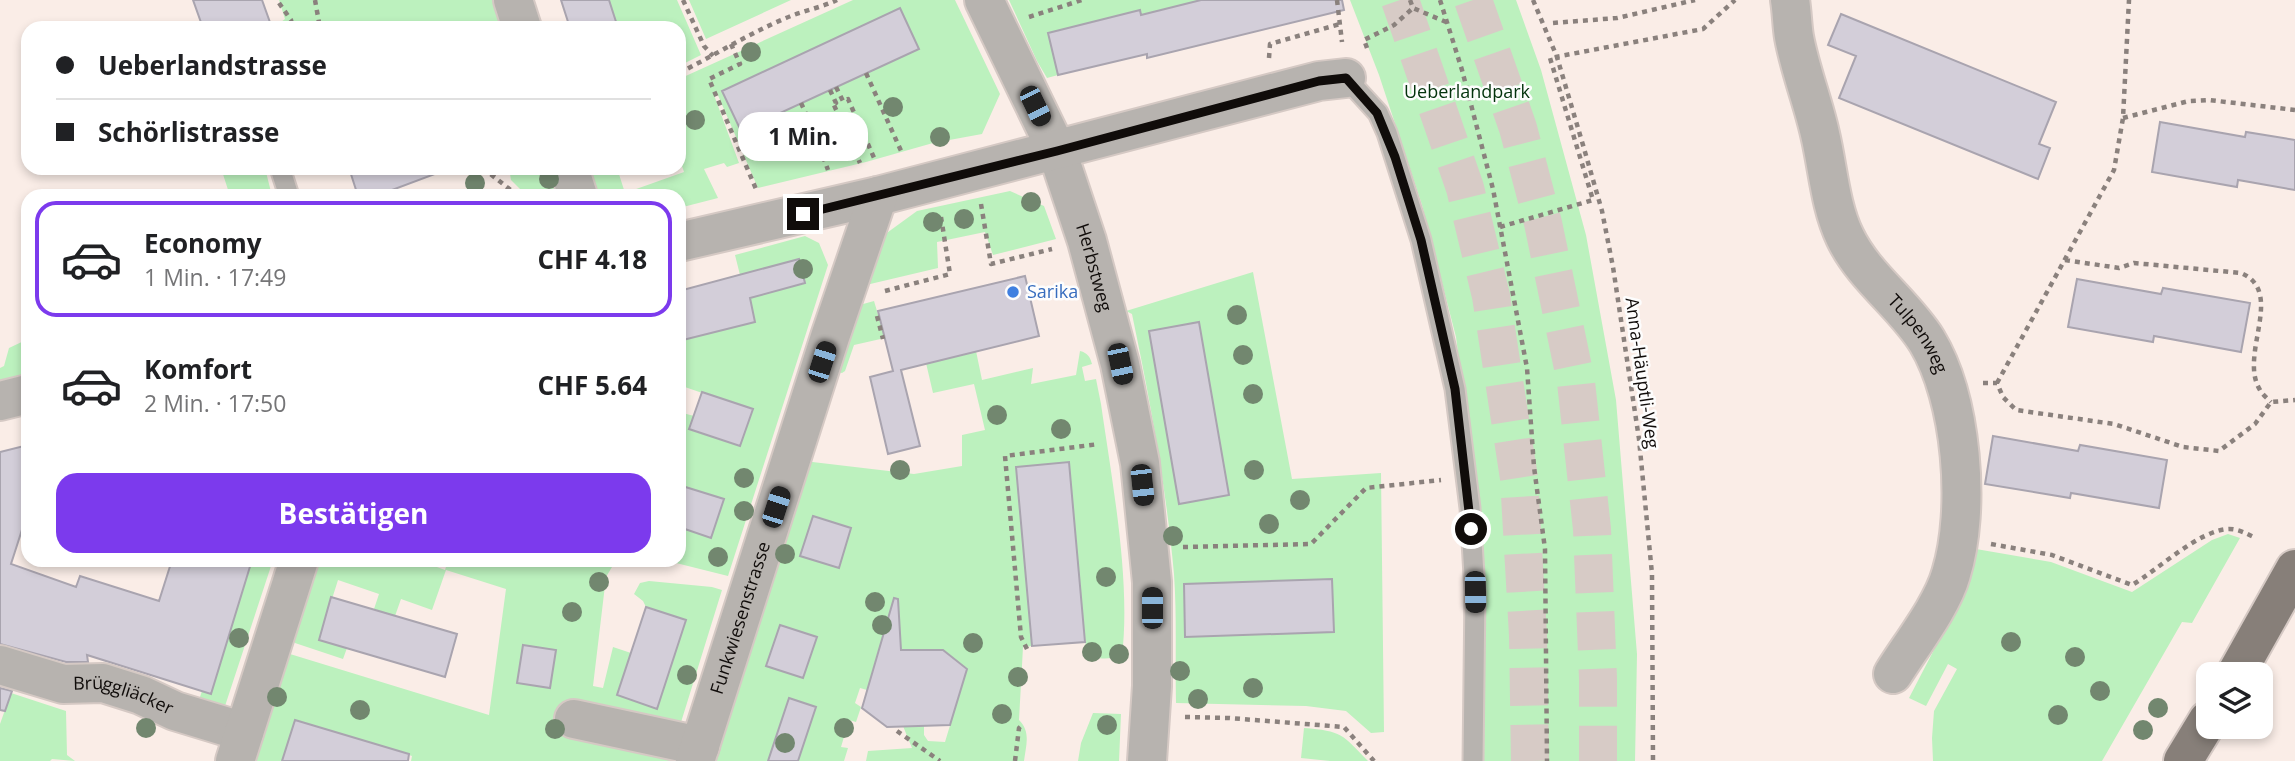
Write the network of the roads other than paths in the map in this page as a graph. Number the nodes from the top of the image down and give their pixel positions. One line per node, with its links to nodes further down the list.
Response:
1 (513, 0): 4 (street)
2 (984, 0): 6 (street, Herbstweg)
3 (1790, 0): 15 (street, Tulpenweg)
4 (520, 21)
5 (1346, 78): 6 (street); 22 (lane)
6 (1057, 151): 7 (street); 21 (street, Herbstweg)
7 (873, 178): 8 (street); 20 (street, Funkwiesenstrasse)
8 (686, 241)
9 (21, 396): 10 (street)
10 (0, 401)
11 (297, 567): 19 (street, Brüggliäcker)
12 (2295, 569): 13 (main road)
13 (2243, 662)
14 (0, 665): 19 (street, Brüggliäcker)
15 (1893, 674)
16 (574, 719): 20 (street)
17 (2196, 739): 23 (main road)
18 (2209, 739): 24 (main road)
19 (239, 747)
20 (697, 753)
21 (1147, 761)
22 (1473, 761)
23 (2183, 761)
24 (2201, 761)

